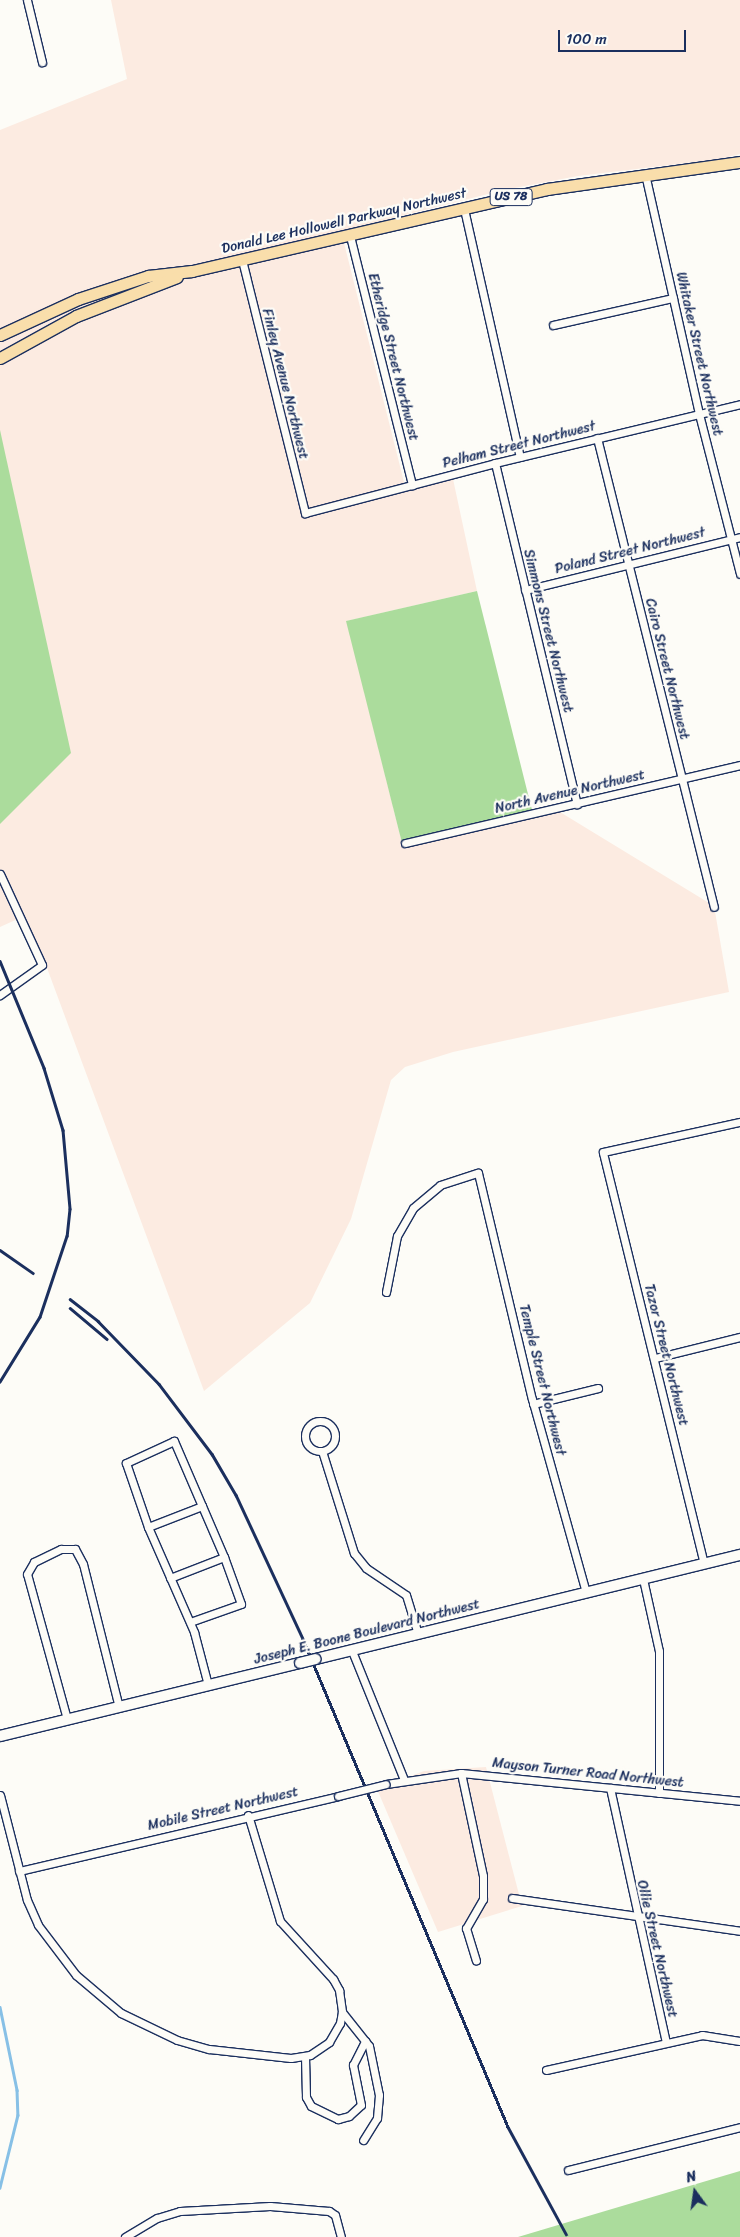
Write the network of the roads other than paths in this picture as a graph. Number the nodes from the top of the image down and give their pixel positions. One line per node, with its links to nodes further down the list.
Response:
1 (27, 0): 2 (street)
2 (42, 62)
3 (740, 162): 4 (main road, Donald Lee Hollowell Parkway Northwest / US 78)
4 (644, 174): 5 (main road, Donald Lee Hollowell Parkway Northwest / US 78); 9 (street, Whitaker Street Northwest)
5 (464, 208): 6 (main road, Donald Lee Hollowell Parkway Northwest / US 78); 16 (street)
6 (350, 236): 7 (main road, Donald Lee Hollowell Parkway Northwest / US 78); 18 (street, Etheridge Street Northwest)
7 (242, 260): 8 (main road, Donald Lee Hollowell Parkway Northwest / US 78); 19 (street, Finley Avenue Northwest)
8 (192, 271): 11 (main road, Donald Lee Hollowell Parkway Northwest / US 78); 12 (main road, Donald Lee Hollowell Parkway Northwest / US 78)
9 (673, 298): 10 (street); 14 (street, Whitaker Street Northwest)
10 (553, 326)
11 (0, 335)
12 (0, 358)
13 (740, 404): 14 (street, Pelham Street Northwest)
14 (699, 414): 15 (street, Pelham Street Northwest); 21 (street, Whitaker Street Northwest)
15 (597, 438): 16 (street, Pelham Street Northwest); 22 (street, Cairo Street Northwest)
16 (520, 457): 17 (street, Pelham Street Northwest)
17 (495, 463): 18 (street, Pelham Street Northwest); 24 (street, Simmons Street Northwest)
18 (412, 485): 19 (street, Pelham Street Northwest)
19 (305, 514)
20 (740, 536): 21 (street, Poland Street Northwest)
21 (731, 539): 22 (street, Poland Street Northwest); 23 (street, Whitaker Street Northwest)
22 (627, 564): 24 (street, Poland Street Northwest); 26 (street, Cairo Street Northwest)
23 (740, 574)
24 (525, 590): 27 (street, Simmons Street Northwest)
25 (740, 765): 26 (street, North Avenue Northwest)
26 (682, 780): 27 (street, North Avenue Northwest); 30 (street, Cairo Street Northwest)
27 (577, 804): 28 (street, North Avenue Northwest)
28 (405, 843)
29 (0, 874): 31 (street)
30 (714, 907)
31 (0, 995)
32 (740, 1122): 35 (street, Tazor Street Northwest)
33 (386, 1292): 37 (street, Temple Street Northwest)
34 (740, 1337): 35 (street)
35 (654, 1358): 43 (street, Tazor Street Northwest)
36 (598, 1388): 37 (street)
37 (533, 1404): 46 (street, Temple Street Northwest)
38 (322, 1451): 38 (street); 48 (street)
39 (202, 1506): 40 (street); 40 (street); 42 (street)
40 (148, 1527): 44 (street)
41 (740, 1555): 43 (main road, Joseph E. Boone Boulevard Northwest)
42 (224, 1557): 44 (street); 47 (street)
43 (704, 1564): 45 (main road, Joseph E. Boone Boulevard Northwest)
44 (170, 1578): 47 (street)
45 (643, 1579): 46 (main road, Joseph E. Boone Boulevard Northwest); 58 (street)
46 (586, 1593): 48 (main road, Joseph E. Boone Boulevard Northwest)
47 (190, 1622): 50 (street)
48 (418, 1634): 49 (main road, Joseph E. Boone Boulevard Northwest)
49 (352, 1651): 50 (main road, Joseph E. Boone Boulevard Northwest, bridge); 56 (street)
50 (208, 1685): 51 (main road, Joseph E. Boone Boulevard Northwest)
51 (119, 1706): 52 (main road, Joseph E. Boone Boulevard Northwest); 52 (street)
52 (67, 1719): 53 (main road, Joseph E. Boone Boulevard Northwest)
53 (0, 1736)
54 (461, 1773): 55 (street, Mayson Turner Road Northwest); 57 (street, Mayson Turner Road Northwest); 66 (street)
55 (434, 1776): 56 (street, Mobile Street Northwest)
56 (404, 1780): 61 (street, Mobile Street Northwest, bridge)
57 (610, 1788): 58 (street, Mayson Turner Road Northwest); 64 (street, Ollie Street Northwest)
58 (659, 1793): 60 (street, Mayson Turner Road Northwest)
59 (0, 1795): 62 (street)
60 (740, 1801)
61 (248, 1815): 62 (street, Mobile Street Northwest); 67 (street)
62 (19, 1871): 71 (street)
63 (512, 1898): 64 (street)
64 (637, 1916): 65 (street); 70 (street, Ollie Street Northwest)
65 (740, 1931)
66 (476, 1961)
67 (342, 2012): 68 (street); 71 (street)
68 (365, 2041): 71 (street); 74 (street)
69 (740, 2041): 70 (street)
70 (666, 2042): 72 (street)
71 (305, 2056)
72 (546, 2070)
73 (740, 2127): 75 (street)
74 (363, 2140)
75 (568, 2170)
76 (125, 2237): 77 (street)
77 (341, 2237)

